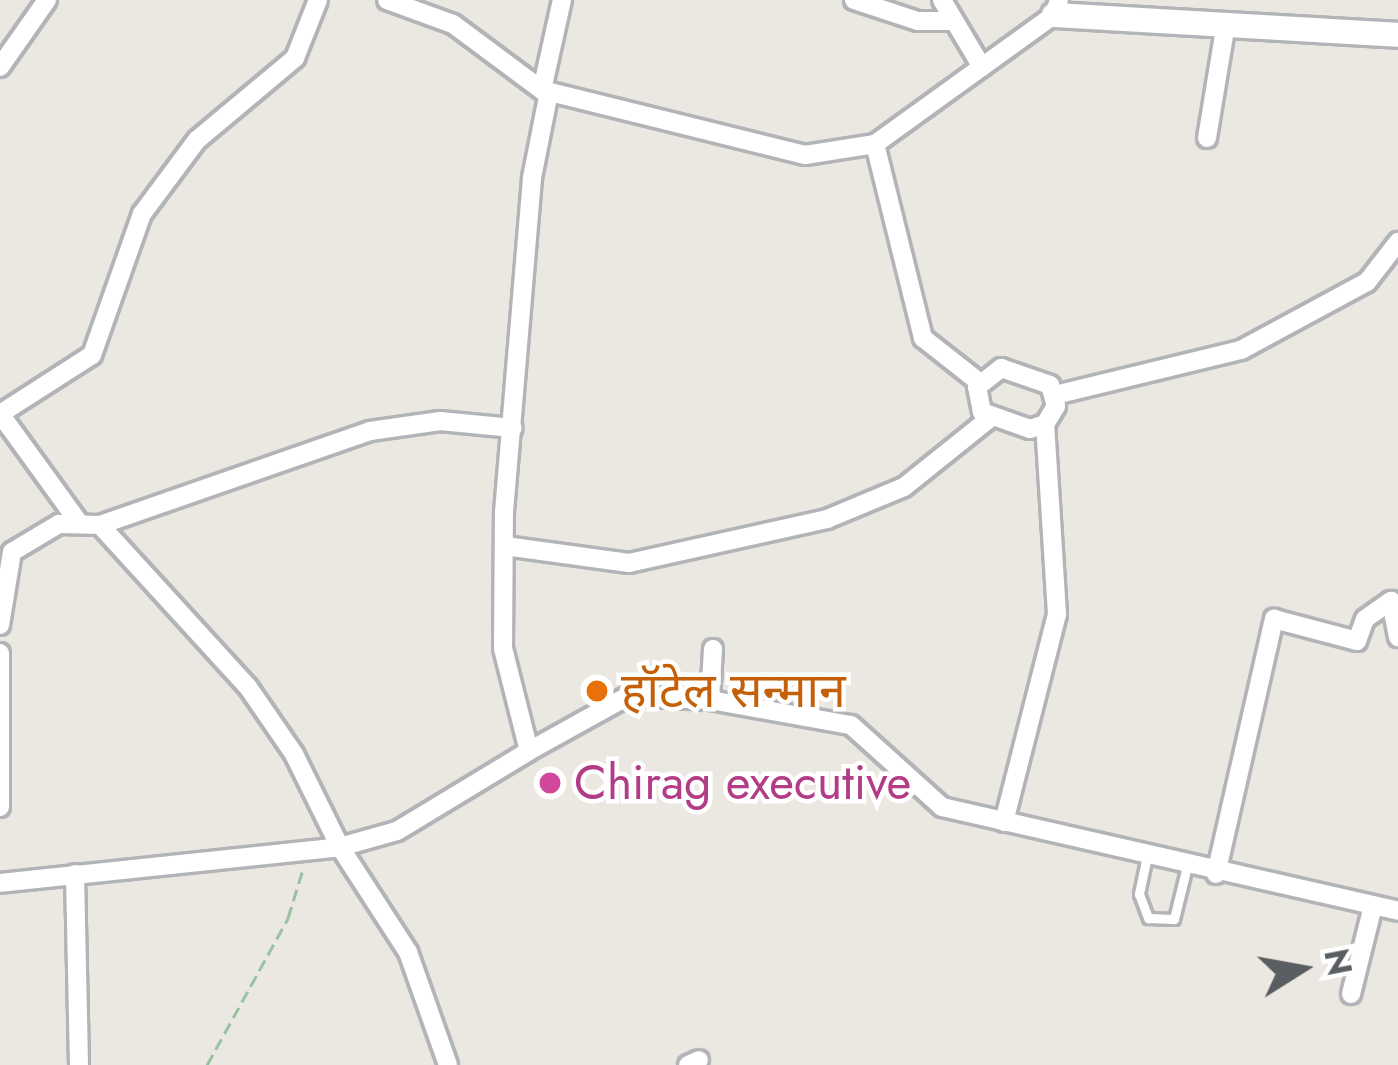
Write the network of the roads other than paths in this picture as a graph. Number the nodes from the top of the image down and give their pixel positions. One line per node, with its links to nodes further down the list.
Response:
1 (47, 0): 11 (street)
2 (318, 0): 19 (street)
3 (387, 0): 13 (street)
4 (562, 0): 13 (street)
5 (854, 0): 8 (street)
6 (942, 0): 8 (street)
7 (1057, 8): 9 (street); 12 (street)
8 (950, 21): 12 (street)
9 (1226, 23): 10 (street); 14 (street)
10 (1398, 34)
11 (0, 67)
12 (982, 67): 15 (street)
13 (545, 91): 15 (street); 22 (street)
14 (1207, 138)
15 (875, 144): 17 (street)
16 (1398, 242): 18 (street)
17 (980, 382): 18 (street); 20 (street)
18 (1055, 394): 21 (street)
19 (1, 414): 23 (street)
20 (990, 418): 21 (street); 25 (street)
21 (1045, 424): 34 (street)
22 (514, 428): 24 (street); 25 (street)
23 (77, 520): 24 (street); 26 (street)
24 (100, 525): 35 (street)
25 (505, 546): 32 (street)
26 (6, 553): 27 (street)
27 (0, 625)
28 (1398, 637): 39 (street)
29 (713, 649): 31 (street)
30 (0, 653): 33 (street)
31 (710, 700): 32 (street); 34 (street)
32 (529, 752): 35 (street)
33 (0, 807)
34 (1004, 822): 36 (street)
35 (340, 847): 38 (street); 45 (street)
36 (1147, 856): 37 (street); 37 (lane)
37 (1187, 866): 39 (street)
38 (75, 874): 40 (street); 44 (street)
39 (1216, 874): 41 (street)
40 (0, 883)
41 (1373, 906): 42 (street); 43 (street)
42 (1398, 911)
43 (1351, 994)
44 (79, 1065)
45 (448, 1065)

